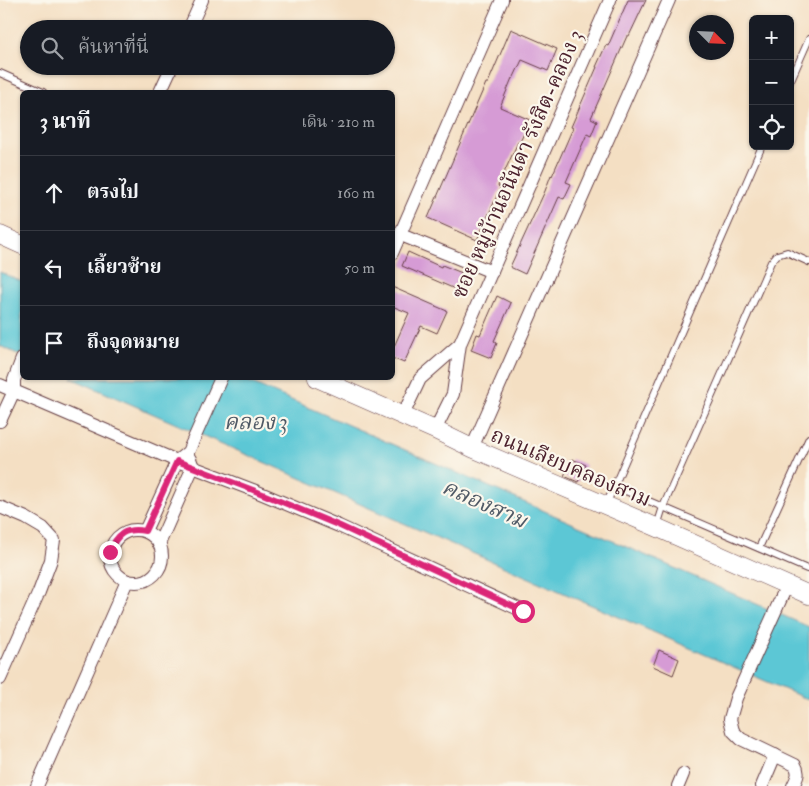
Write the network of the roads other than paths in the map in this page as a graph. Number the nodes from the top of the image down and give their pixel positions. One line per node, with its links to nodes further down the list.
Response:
1 (202, 0): 5 (street)
2 (502, 0): 14 (street)
3 (610, 0): 18 (street, ซอย หมู่บ้านอนันดา รังสิต-คลอง 3)
4 (669, 0): 28 (street)
5 (193, 20)
6 (809, 39): 8 (lane)
7 (0, 73): 10 (lane)
8 (794, 73)
9 (168, 75): 11 (street)
10 (38, 90)
11 (161, 90)
12 (760, 150): 32 (lane)
13 (0, 235): 15 (main road)
14 (401, 235): 16 (street); 18 (street)
15 (20, 244)
16 (395, 247)
17 (809, 262): 35 (lane)
18 (492, 272): 19 (street, ซอย หมู่บ้านอนันดา รังสิต-คลอง 3)
19 (460, 344): 24 (street, ซอย หมู่บ้านอนันดา รังสิต-คลอง 3); 26 (street, ซอย หมู่บ้านอนันดา รังสิต-คลอง 3)
20 (20, 363): 23 (street)
21 (220, 380): 29 (street)
22 (322, 380): 24 (main road, ถนนเลียบคลองสาม)
23 (8, 384): 25 (street); 30 (street)
24 (403, 416): 26 (main road, ถนนเลียบคลองสาม)
25 (0, 421)
26 (435, 430): 28 (main road, ถนนเลียบคลองสาม)
27 (809, 438): 39 (lane)
28 (472, 448): 33 (main road, ถนนเลียบคลองสาม)
29 (189, 449): 30 (street); 31 (street)
30 (177, 461): 31 (street); 37 (street)
31 (193, 467): 38 (street); 44 (street)
32 (614, 486): 33 (lane); 35 (lane)
33 (605, 506): 36 (main road, ถนนเลียบคลองสาม)
34 (0, 507): 45 (street)
35 (663, 507): 36 (lane); 39 (lane)
36 (656, 527): 42 (main road, ถนนเลียบคลองสาม)
37 (145, 531): 38 (street); 41 (street)
38 (159, 544): 41 (street)
39 (759, 548): 40 (lane)
40 (807, 569)
41 (127, 582): 47 (street)
42 (787, 585): 43 (main road, ถนนเลียบคลองสาม); 46 (street)
43 (809, 595)
44 (523, 611)
45 (0, 679)
46 (775, 755): 48 (street); 49 (street)
47 (37, 786)
48 (762, 786)
49 (793, 786)

